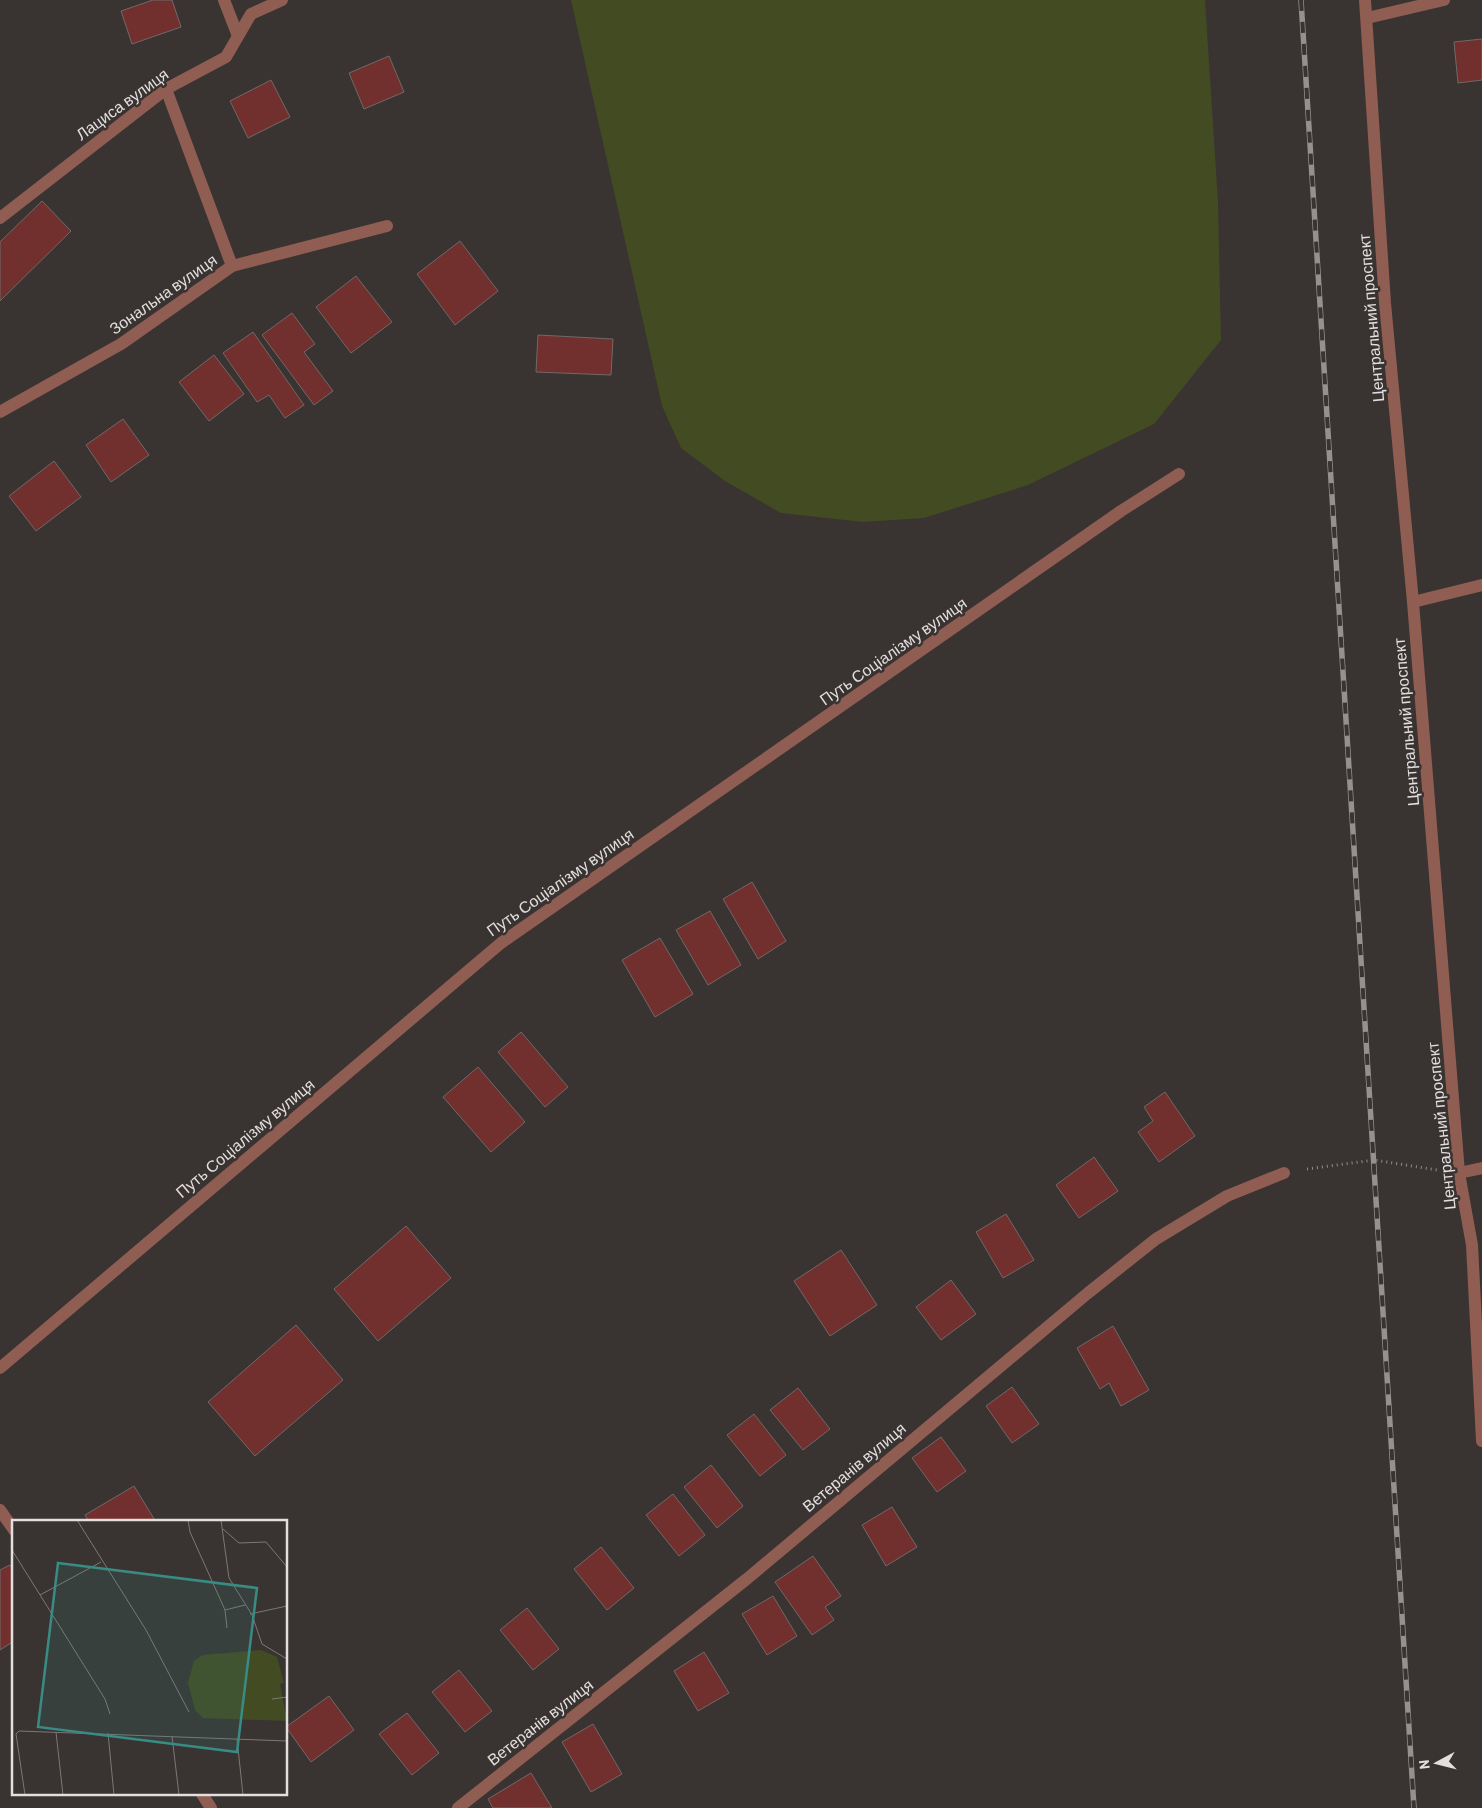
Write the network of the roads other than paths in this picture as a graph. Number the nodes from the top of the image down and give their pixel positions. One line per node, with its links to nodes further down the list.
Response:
1 (224, 0): 6 (street)
2 (282, 0): 6 (street, Лациса вулиця)
3 (1365, 0): 5 (street, Центральний проспект)
4 (1444, 0): 5 (street)
5 (1367, 18): 14 (street, Центральний проспект)
6 (238, 36): 7 (street, Лациса вулиця)
7 (166, 89): 8 (street, Лациса вулиця); 10 (street)
8 (0, 218)
9 (387, 226): 10 (street, Зональна вулиця)
10 (232, 266): 11 (street, Зональна вулиця)
11 (0, 412)
12 (1179, 474): 18 (street, Путь Соціалізму вулиця)
13 (1482, 584): 14 (street)
14 (1413, 602): 17 (street, Центральний проспект)
15 (1482, 1168): 17 (street)
16 (1284, 1172): 24 (street, Ветеранів вулиця)
17 (1460, 1173): 19 (street, Центральний проспект)
18 (0, 1368)
19 (1482, 1441)
20 (0, 1510): 21 (street)
21 (12, 1527)
22 (203, 1796): 23 (street)
23 (211, 1808)
24 (458, 1808)

